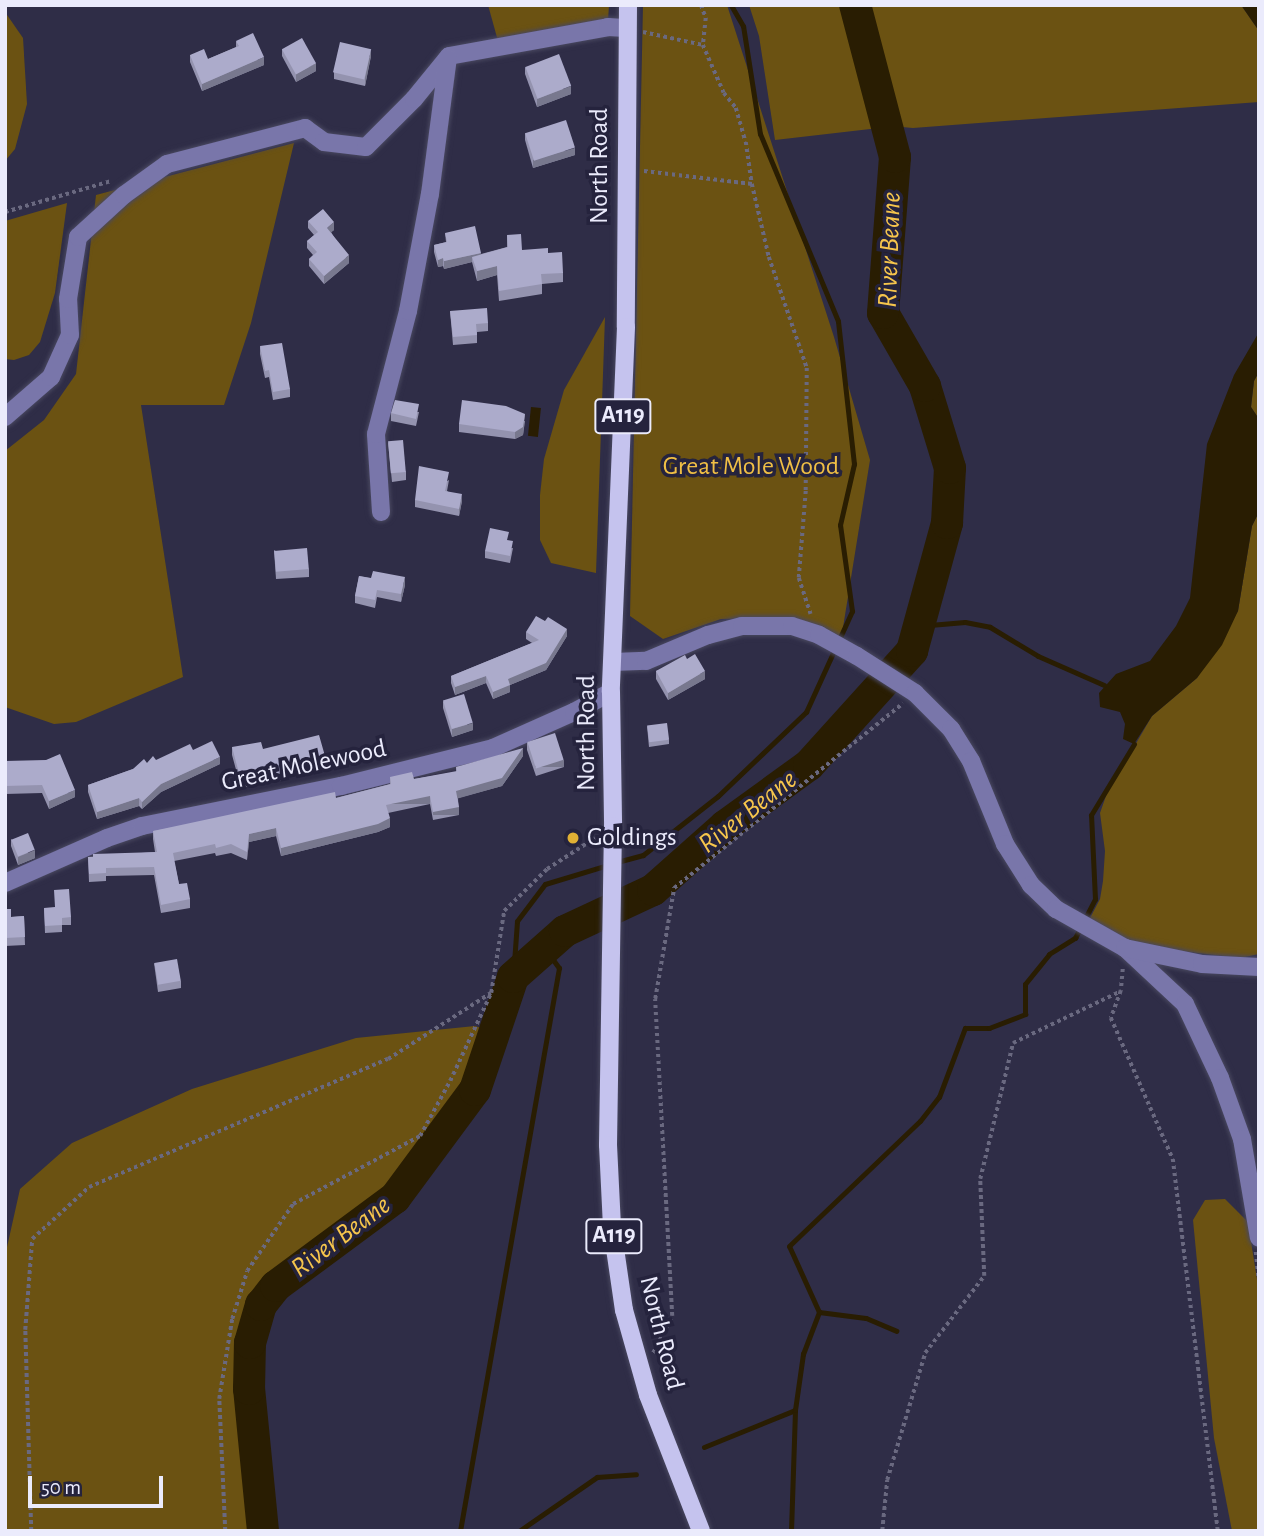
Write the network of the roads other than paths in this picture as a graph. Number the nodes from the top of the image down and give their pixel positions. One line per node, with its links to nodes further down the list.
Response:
1 (628, 5): 2 (main road, North Road / A119)
2 (625, 28): 3 (street); 6 (main road, North Road / A119)
3 (449, 56): 4 (street); 5 (street)
4 (5, 417)
5 (381, 512)
6 (613, 662): 7 (main road, North Road / A119); 9 (street)
7 (611, 692): 8 (street, Great Molewood); 12 (main road, North Road / A119)
8 (5, 883)
9 (1125, 948): 10 (street); 11 (street)
10 (1259, 967)
11 (1259, 1238)
12 (701, 1531)

